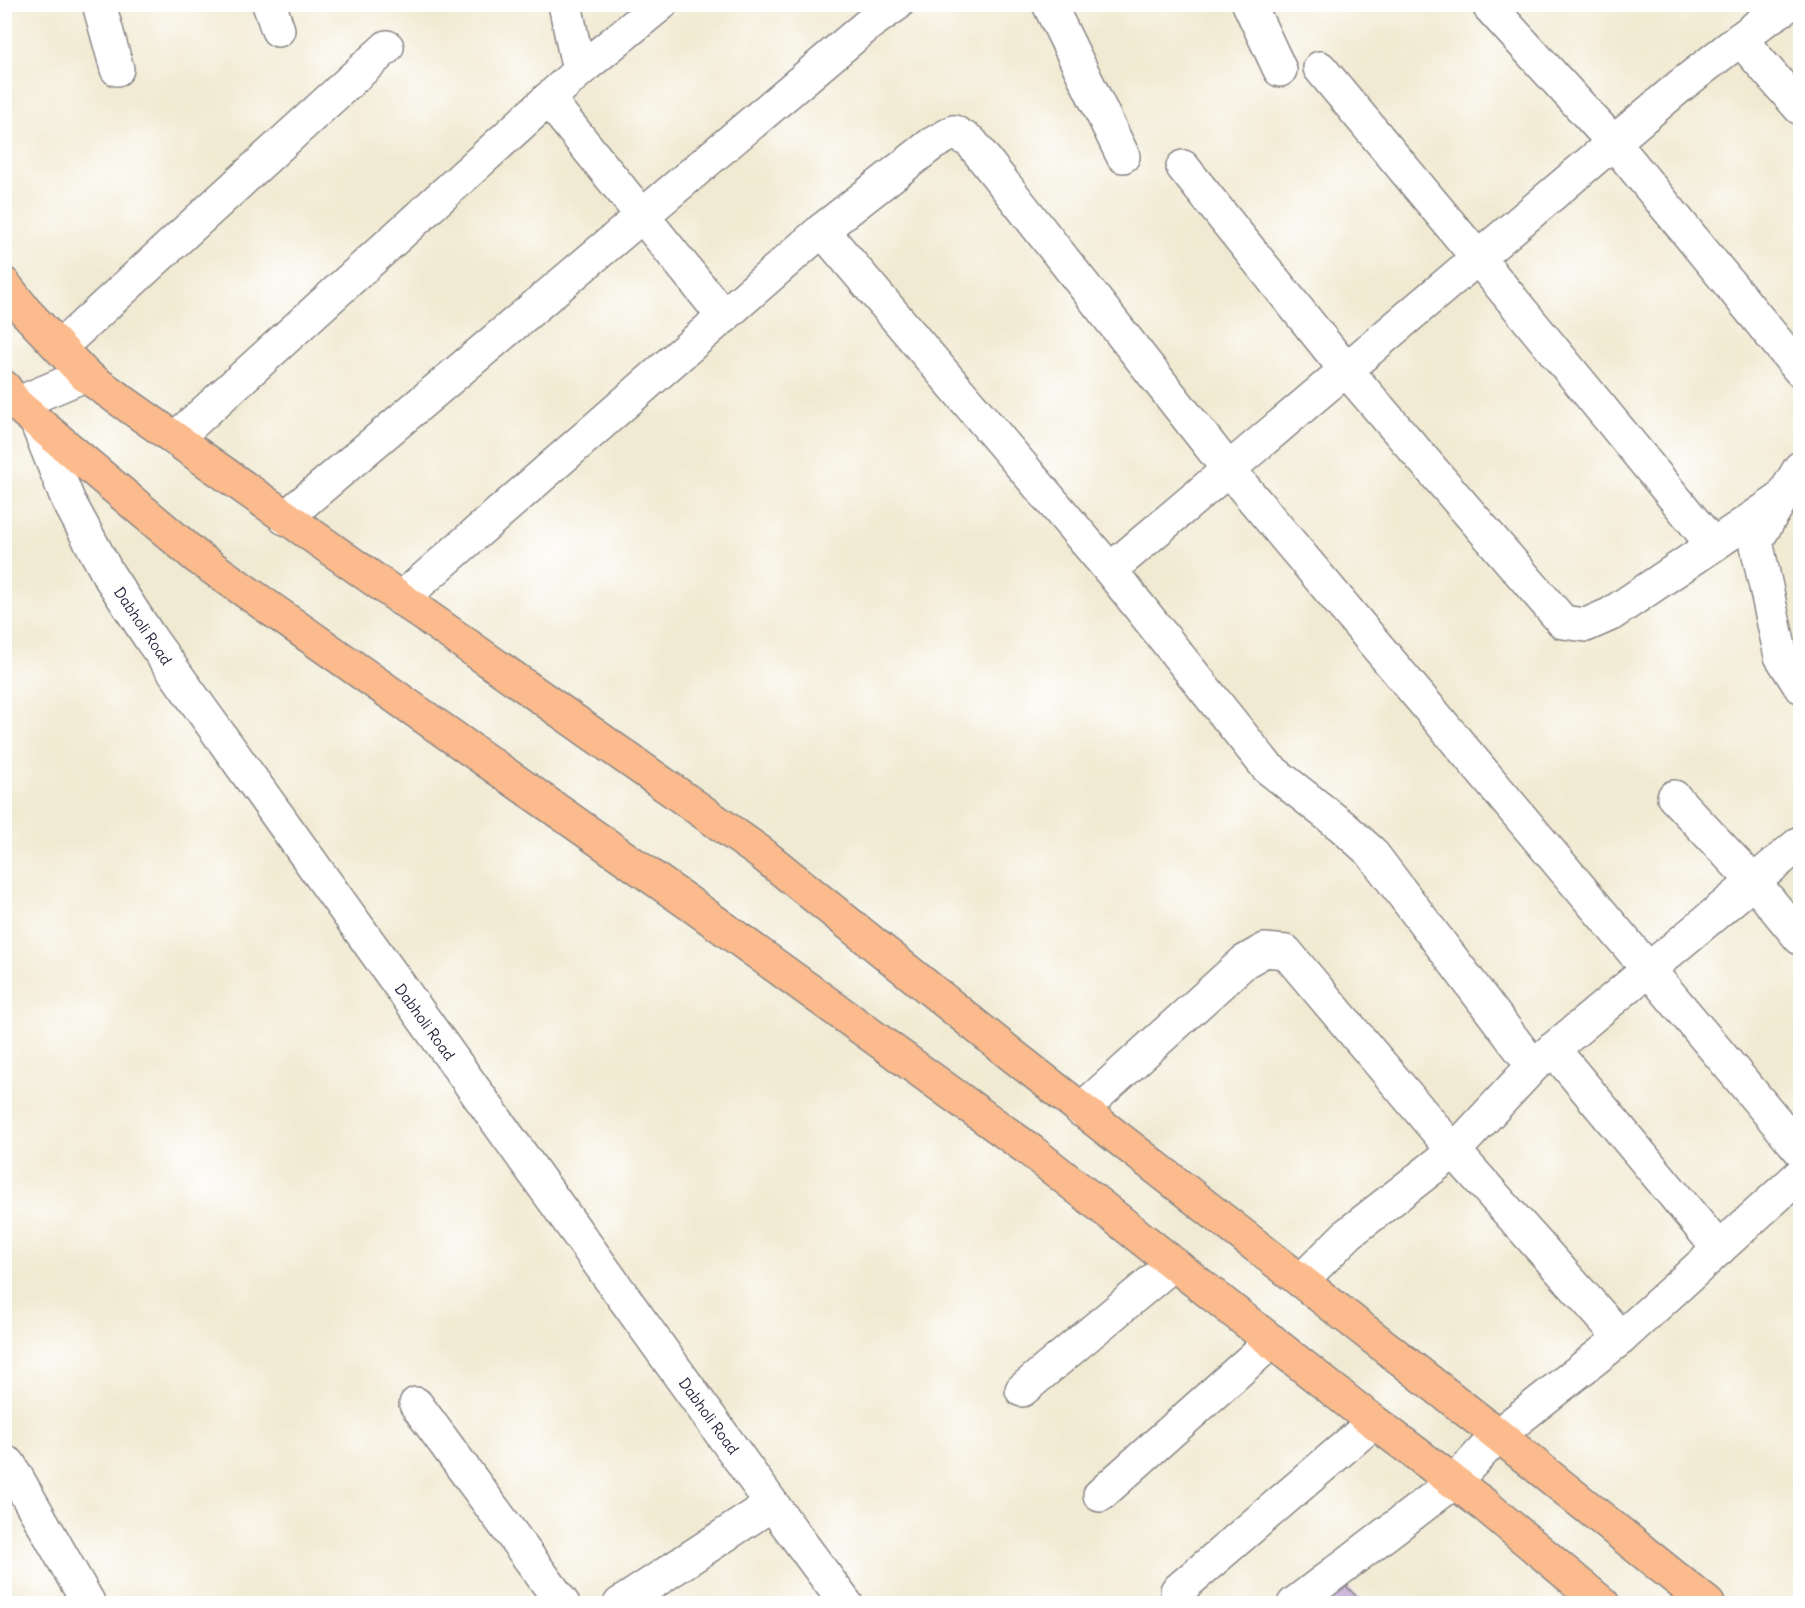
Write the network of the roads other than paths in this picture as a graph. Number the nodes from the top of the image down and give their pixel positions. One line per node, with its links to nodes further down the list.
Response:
1 (99, 4): 12 (street)
2 (565, 4): 13 (street)
3 (660, 4): 13 (street)
4 (897, 4): 20 (street)
5 (1049, 4): 18 (street)
6 (1249, 4): 14 (street)
7 (1790, 4): 9 (street)
8 (1490, 6): 17 (street)
9 (1740, 39): 16 (street); 17 (street)
10 (387, 47): 25 (street)
11 (1320, 68): 22 (street)
12 (117, 69)
13 (579, 70): 15 (street)
14 (1280, 70)
15 (548, 99): 20 (street); 30 (street)
16 (1800, 108)
17 (1614, 143): 22 (street); 27 (street)
18 (1123, 156)
19 (1184, 167): 26 (street)
20 (643, 215): 24 (street); 34 (street)
21 (822, 230): 24 (street); 32 (street); 36 (street)
22 (1478, 258): 26 (street); 35 (street)
23 (4, 284): 25 (main road)
24 (723, 316): 37 (street)
25 (60, 347): 28 (main road)
26 (1346, 370): 32 (street); 35 (street)
27 (1800, 370)
28 (85, 375): 29 (street); 30 (main road)
29 (15, 403): 50 (main road); 61 (street, Dabholi Road)
30 (175, 439): 34 (main road)
31 (1800, 468): 33 (street)
32 (1229, 470): 36 (street); 43 (street)
33 (1781, 499): 35 (street); 38 (street)
34 (285, 518): 37 (main road)
35 (1713, 545)
36 (1110, 570): 44 (street)
37 (401, 599): 45 (main road)
38 (1800, 686)
39 (1674, 797): 41 (street)
40 (1800, 843): 41 (street)
41 (1754, 882): 42 (street); 43 (street)
42 (1800, 938)
43 (1649, 969): 44 (street); 46 (street)
44 (1543, 1057): 47 (street); 49 (street)
45 (1081, 1110): 47 (street); 51 (main road)
46 (1800, 1150)
47 (1454, 1151): 51 (street); 52 (street)
48 (1800, 1175): 49 (street)
49 (1719, 1249): 52 (street)
50 (1173, 1264): 53 (main road); 54 (street)
51 (1302, 1281): 57 (main road)
52 (1621, 1338): 57 (street)
53 (1272, 1341): 56 (main road); 60 (street)
54 (1022, 1390)
55 (416, 1404): 64 (street)
56 (1374, 1422): 59 (main road); 62 (street)
57 (1498, 1435): 59 (street); 69 (main road)
58 (9, 1464): 63 (street)
59 (1454, 1482): 67 (street); 68 (main road)
60 (1100, 1495)
61 (772, 1504): 65 (street); 66 (street, Dabholi Road)
62 (1177, 1591)
63 (89, 1604)
64 (563, 1604)
65 (620, 1604)
66 (846, 1604)
67 (1294, 1604)
68 (1603, 1604)
69 (1708, 1604)

